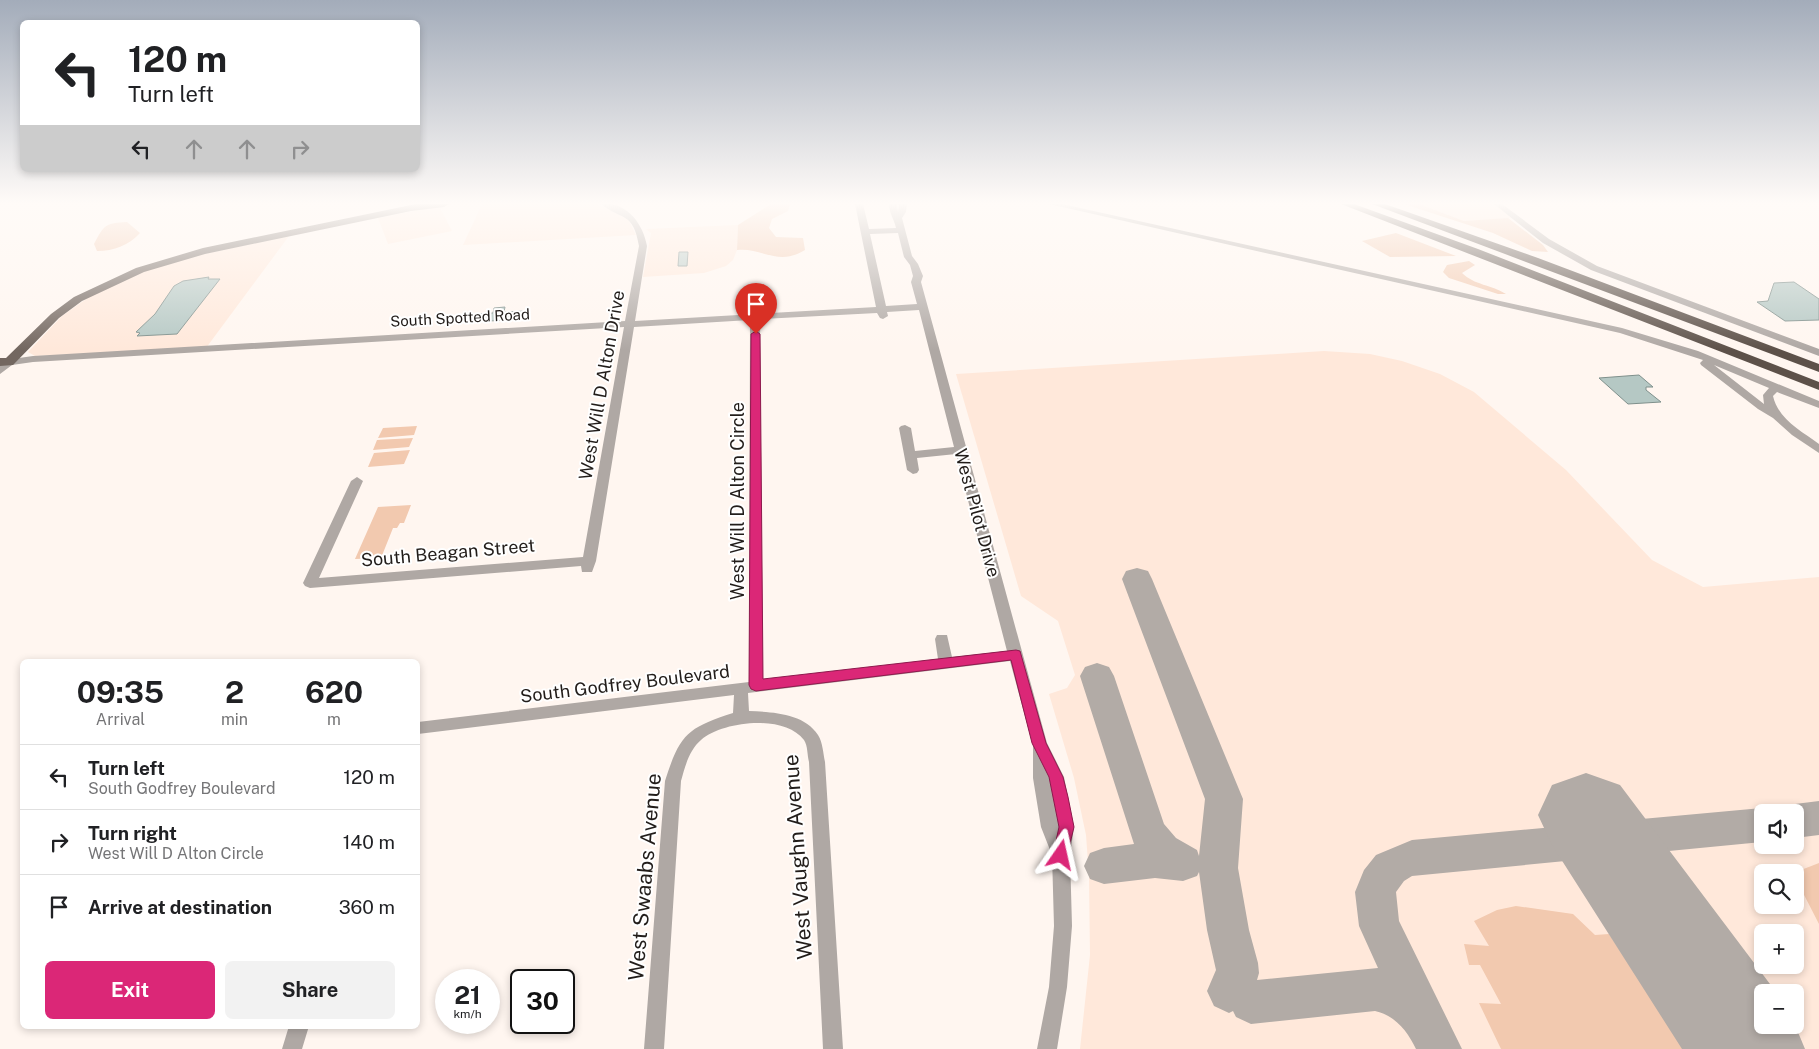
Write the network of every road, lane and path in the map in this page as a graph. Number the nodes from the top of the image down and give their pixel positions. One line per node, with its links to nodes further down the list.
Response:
1 (195, 253): 16 (main road)
2 (642, 253): 12 (street, West Will D Alton Drive)
3 (870, 253): 10 (street)
4 (907, 253): 9 (street, West Pilot Drive)
5 (1273, 253): 13 (street)
6 (1479, 253): 18 (highway)
7 (1514, 253): 17 (highway)
8 (1566, 253): 14 (street)
9 (923, 307): 10 (street, South Spotted Road); 24 (street, West Pilot Drive)
10 (882, 313): 11 (street, South Spotted Road)
11 (755, 317): 12 (street, South Spotted Road); 32 (street, West Will D Alton Circle)
12 (631, 324): 16 (street, South Spotted Road); 28 (street, West Will D Alton Drive)
13 (1657, 341): 15 (street); 19 (street)
14 (1819, 353)
15 (1700, 360): 19 (street); 21 (street)
16 (3, 365)
17 (1819, 368)
18 (1819, 386)
19 (1775, 388): 20 (street); 21 (street)
20 (1819, 405)
21 (1776, 415): 23 (street)
22 (905, 428): 25 (street)
23 (1819, 449)
24 (961, 450): 25 (street); 30 (street, West Pilot Drive)
25 (911, 455): 26 (street)
26 (913, 470)
27 (357, 481): 28 (street, South Beagan Street)
28 (588, 565)
29 (942, 638): 31 (street)
30 (1016, 655): 31 (street, South Godfrey Boulevard); 39 (street, West Pilot Drive)
31 (946, 662): 32 (street, South Godfrey Boulevard)
32 (749, 686): 33 (street); 34 (street, South Godfrey Boulevard)
33 (741, 717): 37 (street, West Swaabs Avenue); 38 (street, West Vaughn Avenue)
34 (420, 728)
35 (299, 1029): 36 (street)
36 (292, 1049)
37 (654, 1049)
38 (833, 1049)
39 (1047, 1049)

